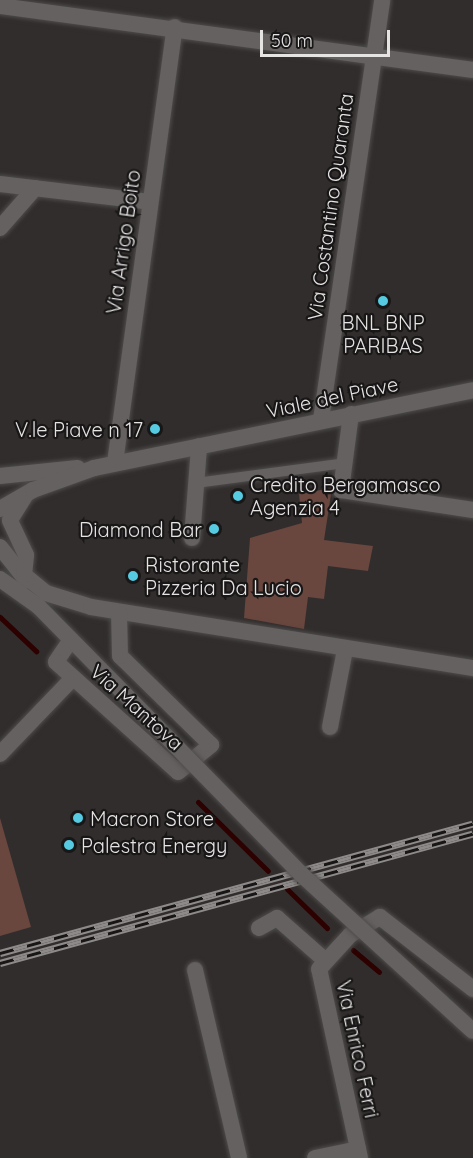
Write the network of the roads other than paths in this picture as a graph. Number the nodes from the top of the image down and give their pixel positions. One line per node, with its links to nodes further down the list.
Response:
1 (382, 0): 4 (street, Via Costantino Quaranta)
2 (0, 6): 3 (street)
3 (175, 27): 4 (street); 8 (street, Via Arrigo Boito)
4 (373, 55): 5 (street); 12 (street, Via Costantino Quaranta)
5 (473, 69)
6 (0, 184): 7 (street)
7 (34, 188): 8 (street); 9 (street)
8 (150, 202): 15 (street, Via Arrigo Boito)
9 (0, 228)
10 (473, 390): 11 (street, Viale del Piave)
11 (351, 414): 12 (street, Viale del Piave); 14 (street)
12 (321, 420): 13 (street, Viale del Piave)
13 (199, 446): 15 (street, Viale del Piave); 18 (street)
14 (345, 463): 18 (lane); 21 (street)
15 (115, 464): 16 (street, Viale del Piave)
16 (94, 468): 17 (street, Viale del Piave); 19 (street, Viale del Piave)
17 (0, 476)
18 (196, 483): 22 (street)
19 (33, 490): 20 (street, Viale del Piave); 24 (street)
20 (0, 509)
21 (473, 510)
22 (192, 538)
23 (0, 547): 24 (street)
24 (24, 575): 26 (street); 27 (street)
25 (0, 579): 26 (street)
26 (38, 606): 28 (street)
27 (119, 612): 29 (street); 31 (street, Via Mantova)
28 (70, 641): 31 (street, Via Mantova); 38 (street, bridge)
29 (345, 650): 30 (street); 32 (street)
30 (473, 668)
31 (73, 678): 33 (street)
32 (330, 727)
33 (0, 754)
34 (259, 928): 35 (street, Via Enrico Ferri)
35 (330, 956): 37 (street); 39 (street, Via Enrico Ferri)
36 (195, 970): 40 (street)
37 (473, 989)
38 (473, 1031)
39 (359, 1153): 41 (street, Via Enrico Ferri)
40 (239, 1158)
41 (315, 1158)

